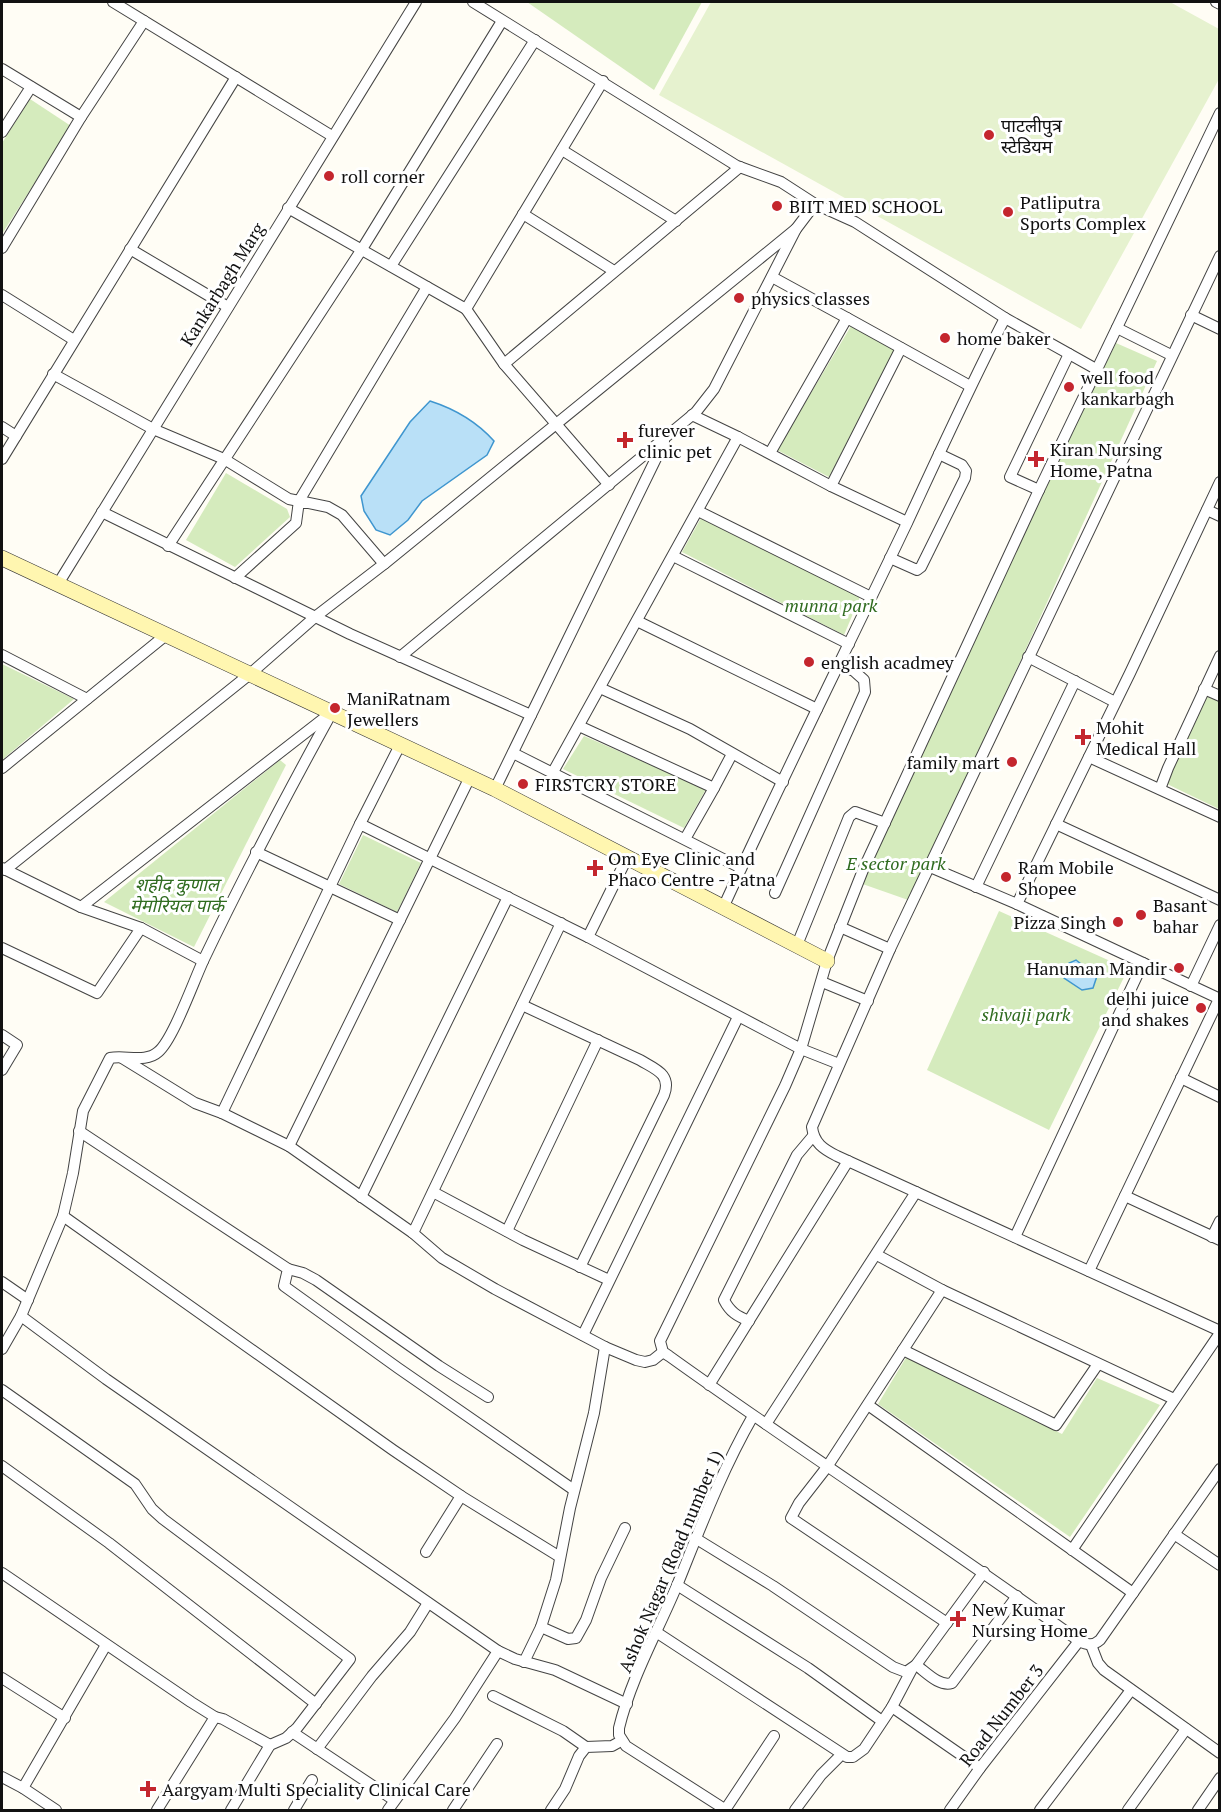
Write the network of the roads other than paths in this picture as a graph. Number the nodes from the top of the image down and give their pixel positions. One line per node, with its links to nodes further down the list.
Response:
1 (113, 2): 4 (street)
2 (416, 2): 14 (street, Kankarbagh Marg)
3 (473, 2): 5 (street)
4 (144, 21): 8 (street); 12 (street)
5 (502, 21): 6 (street); 24 (street)
6 (535, 40): 9 (street); 26 (street)
7 (2, 69): 10 (street)
8 (236, 77): 14 (street); 23 (street)
9 (603, 81): 15 (street); 16 (street)
10 (31, 87): 12 (street); 13 (street)
11 (1220, 113): 36 (street)
12 (81, 117): 22 (street)
13 (2, 132)
14 (332, 136): 18 (street, Kankarbagh Marg)
15 (561, 150): 19 (street); 20 (street)
16 (740, 167): 17 (street); 20 (street)
17 (815, 204): 21 (street); 35 (street)
18 (288, 208): 24 (street); 31 (street, Kankarbagh Marg)
19 (523, 214): 27 (street); 32 (street)
20 (676, 221): 27 (street)
21 (796, 230): 28 (street); 47 (street)
22 (2, 248)
23 (130, 249): 31 (street); 38 (street)
24 (362, 249): 26 (street); 56 (street)
25 (1220, 256): 33 (street)
26 (391, 266): 29 (street)
27 (614, 271): 42 (street)
28 (772, 277): 34 (street); 46 (street)
29 (427, 286): 32 (street); 61 (street)
30 (2, 295): 38 (street)
31 (228, 307): 49 (street, Kankarbagh Marg)
32 (466, 309): 42 (street)
33 (1191, 315): 37 (street); 41 (street)
34 (847, 318): 39 (street); 53 (street)
35 (1005, 318): 40 (street); 45 (street)
36 (1117, 328): 41 (street); 43 (street)
37 (1220, 330)
38 (74, 340): 44 (street)
39 (901, 348): 45 (street); 59 (street)
40 (1069, 354): 43 (street); 60 (street)
41 (1171, 356): 82 (street)
42 (504, 364): 47 (street)
43 (1096, 369): 60 (street)
44 (54, 374): 49 (street); 50 (street)
45 (970, 386): 54 (street)
46 (692, 415): 51 (street); 52 (street)
47 (555, 423): 58 (street); 71 (street)
48 (2, 427): 50 (street)
49 (153, 429): 56 (street); 64 (street, Kankarbagh Marg)
50 (16, 436): 55 (street)
51 (666, 438): 58 (street); 93 (street)
52 (738, 438): 53 (street); 63 (street)
53 (770, 453): 59 (street)
54 (939, 454): 66 (street); 70 (street)
55 (2, 459)
56 (224, 459): 61 (street); 67 (street)
57 (1220, 483): 62 (street)
58 (609, 485): 81 (street)
59 (831, 486): 66 (street)
60 (1039, 490): 107 (street)
61 (299, 501): 71 (street); 72 (street)
62 (1207, 510): 65 (street); 90 (street)
63 (698, 511): 68 (street); 74 (street)
64 (102, 512): 67 (street); 73 (street, Kankarbagh Marg)
65 (1220, 516)
66 (907, 522): 70 (street)
67 (168, 546): 72 (street)
68 (673, 556): 76 (street); 78 (street)
69 (2, 558): 73 (street)
70 (890, 558): 74 (street)
71 (384, 564): 75 (street)
72 (235, 578): 75 (street)
73 (58, 584): 77 (street)
74 (871, 597): 78 (street)
75 (315, 617): 81 (street); 84 (street)
76 (637, 621): 86 (street); 91 (street)
77 (166, 635): 84 (street); 89 (street)
78 (849, 644): 83 (street)
79 (2, 655): 89 (street)
80 (1220, 656): 87 (street)
81 (400, 657): 93 (street)
82 (1028, 657): 85 (street); 114 (street)
83 (839, 664): 91 (street); 119 (street)
84 (250, 674): 92 (street); 116 (street)
85 (1075, 681): 90 (street); 118 (street)
86 (600, 688): 94 (street); 97 (street)
87 (1204, 689): 88 (street); 105 (street)
88 (1220, 696)
89 (87, 699): 99 (street)
90 (1115, 702): 98 (street)
91 (817, 709): 102 (street)
92 (332, 712): 95 (street); 111 (street); 123 (street)
93 (531, 715): 96 (street)
94 (579, 726): 100 (street); 103 (street)
95 (400, 744): 101 (street); 108 (street)
96 (513, 753): 100 (street); 104 (street)
97 (732, 754): 102 (street); 103 (street)
98 (1089, 757): 105 (street); 109 (street)
99 (2, 768)
100 (553, 772): 110 (street)
101 (470, 777): 104 (street); 113 (street)
102 (783, 782): 115 (street)
103 (714, 788): 110 (street)
104 (495, 789): 112 (street)
105 (1160, 789): 106 (street)
106 (1220, 817)
107 (885, 823): 128 (street); 131 (street)
108 (360, 824): 113 (street); 117 (street)
109 (1056, 824): 121 (street); 122 (street)
110 (685, 839): 115 (street)
111 (256, 852): 117 (street); 134 (street)
112 (627, 858): 124 (street); 130 (street)
113 (431, 859): 120 (street); 125 (street)
114 (930, 867): 118 (street); 133 (street)
115 (741, 868): 124 (street)
116 (3, 869): 123 (street)
117 (330, 885): 125 (street); 151 (street)
118 (976, 887): 122 (street)
119 (775, 893)
120 (508, 897): 126 (street); 159 (street)
121 (1220, 900)
122 (1017, 904): 136 (street)
123 (81, 907): 129 (street)
124 (723, 908): 131 (street)
125 (400, 920): 154 (street)
126 (561, 923): 130 (street); 141 (street)
127 (1220, 925): 138 (street)
128 (840, 927): 133 (street); 135 (street)
129 (141, 928): 132 (street); 134 (street)
130 (588, 937): 142 (street)
131 (797, 945): 135 (street)
132 (2, 948)
133 (890, 949): 140 (street)
134 (203, 961): 146 (street)
135 (827, 961): 137 (street)
136 (1143, 963): 138 (street); 164 (street)
137 (822, 982): 140 (street); 145 (street)
138 (1191, 986): 139 (street)
139 (1219, 999): 149 (street)
140 (868, 1001): 147 (street)
141 (522, 1005): 144 (street); 156 (street)
142 (738, 1017): 145 (street); 170 (street)
143 (2, 1035): 148 (street)
144 (598, 1040): 162 (street); 167 (street)
145 (801, 1049): 147 (street); 181 (street)
146 (120, 1056): 151 (street); 152 (street)
147 (839, 1064): 153 (street)
148 (2, 1070)
149 (1181, 1078): 150 (street); 158 (street)
150 (1220, 1097)
151 (222, 1113): 154 (street)
152 (79, 1131): 160 (street); 168 (street)
153 (813, 1136): 155 (street); 175 (street)
154 (289, 1146): 159 (street)
155 (848, 1161): 157 (street); 175 (street)
156 (433, 1191): 162 (street); 163 (street)
157 (916, 1192): 164 (street); 166 (street)
158 (1125, 1196): 165 (street); 169 (street)
159 (361, 1197): 163 (street)
160 (63, 1216): 173 (street); 194 (street)
161 (1220, 1221): 165 (street)
162 (507, 1232): 167 (street)
163 (413, 1233): 177 (street)
164 (1015, 1237): 169 (street)
165 (1216, 1239)
166 (877, 1255): 172 (street); 189 (street)
167 (580, 1267): 170 (street)
168 (288, 1269): 185 (street); 193 (street)
169 (1089, 1271): 176 (street)
170 (609, 1280): 177 (street)
171 (2, 1282): 173 (street)
172 (942, 1290): 180 (street); 182 (street)
173 (28, 1300): 174 (street)
174 (21, 1316): 179 (street); 207 (street)
175 (749, 1321): 183 (street)
176 (1220, 1332): 186 (street)
177 (583, 1335): 178 (street)
178 (605, 1347): 181 (street); 193 (street)
179 (2, 1349)
180 (903, 1350): 182 (street); 187 (street)
181 (663, 1352): 183 (street)
182 (1098, 1364): 186 (street)
183 (709, 1385): 188 (street)
184 (2, 1390): 220 (street)
185 (488, 1397)
186 (1174, 1399): 198 (street)
187 (868, 1405): 191 (street); 198 (street)
188 (753, 1416): 189 (street); 197 (street, Ashok Nagar (Road number 1))
189 (766, 1424): 191 (street)
190 (2, 1466): 220 (street)
191 (827, 1467): 202 (street); 208 (street)
192 (1218, 1473): 196 (street)
193 (574, 1490): 200 (street)
194 (461, 1496): 199 (street); 200 (street)
195 (625, 1528): 209 (street)
196 (1174, 1534): 201 (street); 205 (street)
197 (695, 1538): 204 (street, Ashok Nagar (Road number 1)); 216 (street)
198 (1072, 1550): 205 (street)
199 (426, 1552)
200 (560, 1557): 209 (street)
201 (1220, 1565)
202 (984, 1572): 206 (street); 208 (street)
203 (2, 1574): 212 (street)
204 (677, 1585): 210 (street, Ashok Nagar (Road number 1)); 225 (street)
205 (1133, 1593): 213 (street)
206 (1017, 1596): 211 (street); 216 (street)
207 (428, 1603): 214 (street); 233 (street)
208 (947, 1623): 216 (street)
209 (542, 1627): 215 (street)
210 (656, 1632): 221 (street, Ashok Nagar (Road number 1)); 235 (street)
211 (1079, 1641): 213 (street); 236 (street, Road Number 3)
212 (105, 1645): 223 (street); 224 (street)
213 (1091, 1645): 218 (street)
214 (498, 1651): 215 (street); 241 (street)
215 (524, 1662): 221 (street)
216 (914, 1667): 222 (street)
217 (2, 1678): 224 (street)
218 (1131, 1690): 226 (street); 252 (street)
219 (493, 1696): 232 (street)
220 (316, 1704): 227 (street)
221 (627, 1704): 229 (street, Ashok Nagar (Road number 1))
222 (892, 1707): 225 (street); 236 (street)
223 (215, 1717): 231 (street); 243 (street)
224 (65, 1718): 240 (street)
225 (882, 1721): 235 (street)
226 (1186, 1728): 234 (street); 253 (street)
227 (292, 1732): 231 (street); 233 (street)
228 (774, 1736): 249 (street)
229 (621, 1741): 232 (street); 249 (street)
230 (497, 1744): 247 (street)
231 (270, 1745): 244 (street)
232 (586, 1747): 248 (street)
233 (317, 1749): 241 (street)
234 (1220, 1753)
235 (841, 1755): 250 (street)
236 (980, 1768): 251 (street, Road Number 3)
237 (2, 1777): 240 (street)
238 (1220, 1778): 254 (street)
239 (312, 1780): 245 (street)
240 (23, 1788): 242 (street)
241 (394, 1800): 246 (street)
242 (56, 1810)
243 (157, 1810)
244 (231, 1810)
245 (294, 1810)
246 (388, 1810)
247 (453, 1810)
248 (551, 1810)
249 (726, 1810)
250 (795, 1810)
251 (950, 1810)
252 (1040, 1810)
253 (1128, 1810)
254 (1198, 1810)

